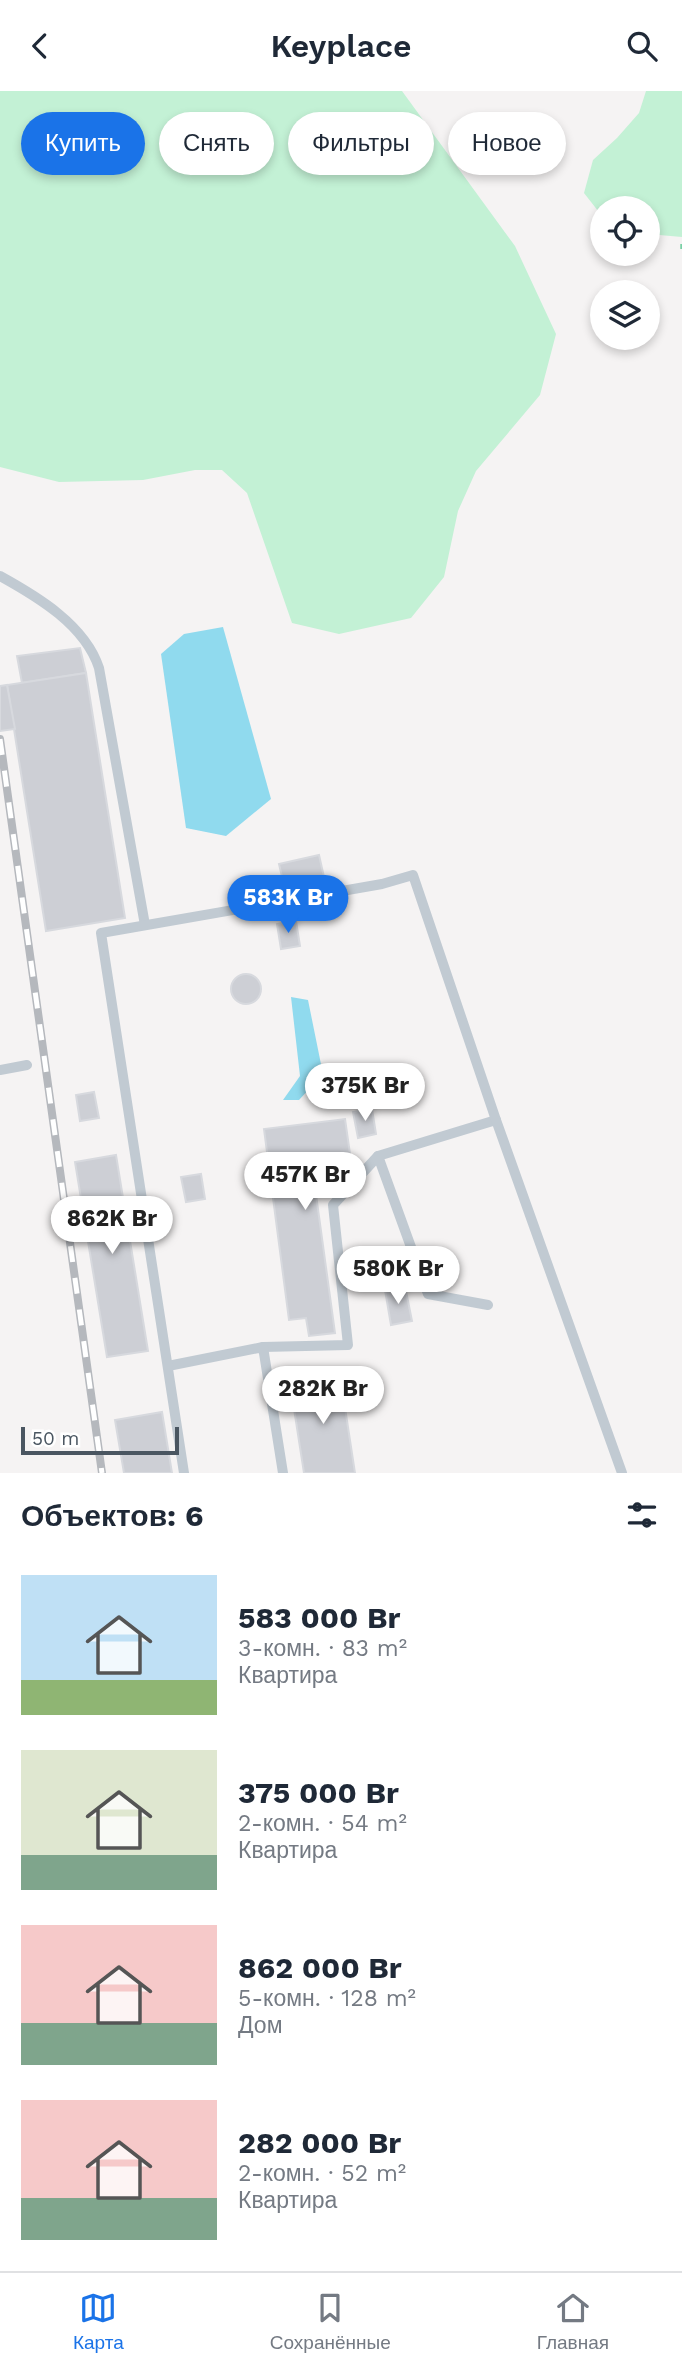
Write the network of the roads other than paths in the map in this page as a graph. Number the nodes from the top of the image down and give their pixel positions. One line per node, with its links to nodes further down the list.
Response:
1 (0, 576): 2 (lane)
2 (145, 925): 5 (lane); 9 (lane)
3 (27, 1065): 4 (lane)
4 (0, 1070)
5 (496, 1120): 6 (lane); 12 (lane)
6 (378, 1156): 7 (lane); 8 (lane)
7 (488, 1305)
8 (264, 1347): 9 (lane); 11 (lane)
9 (168, 1366): 10 (lane)
10 (184, 1473)
11 (283, 1473)
12 (622, 1473)

